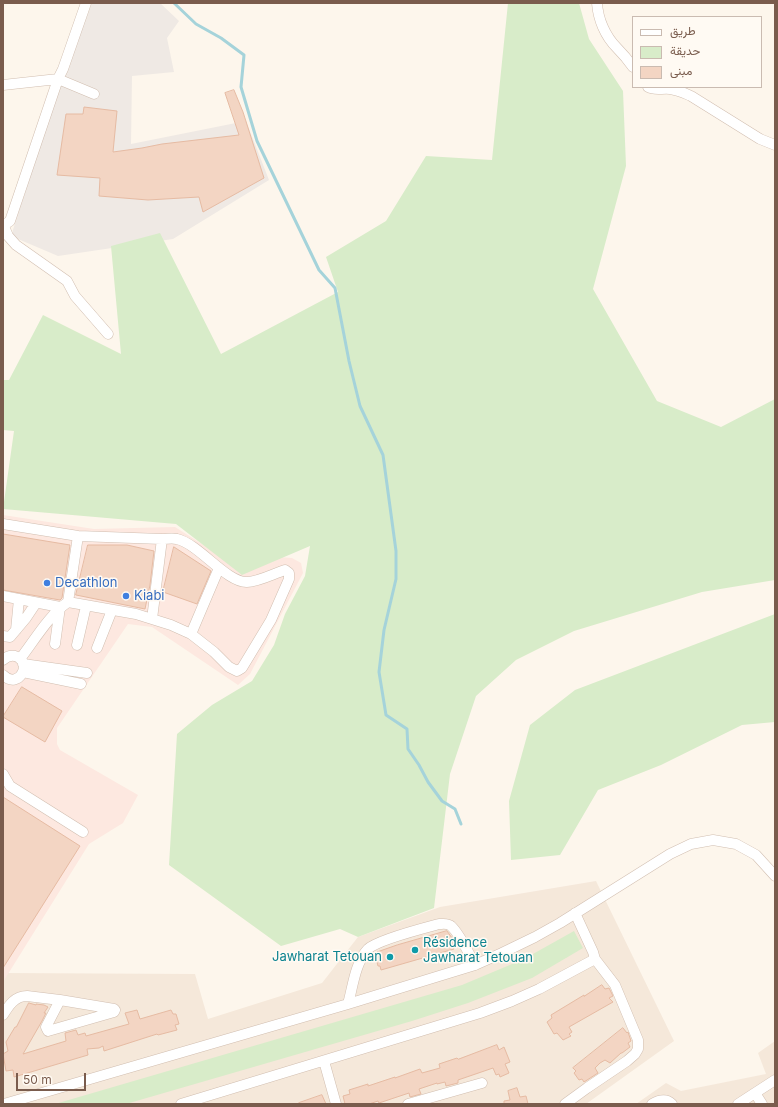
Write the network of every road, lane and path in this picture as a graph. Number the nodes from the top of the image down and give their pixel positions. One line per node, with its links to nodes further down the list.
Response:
1 (86, 3): 4 (street)
2 (597, 3): 3 (street)
3 (632, 65)
4 (58, 79): 5 (street); 7 (street); 9 (street)
5 (3, 85)
6 (651, 88): 8 (street)
7 (94, 94)
8 (775, 145)
9 (3, 224): 10 (street)
10 (108, 334)
11 (3, 524): 12 (street)
12 (78, 536): 13 (street); 18 (street)
13 (162, 539): 14 (street); 21 (street)
14 (219, 568): 23 (street); 23 (street)
15 (3, 596): 16 (street)
16 (19, 599): 17 (street); 22 (street)
17 (36, 603): 18 (street); 22 (street)
18 (64, 605): 19 (street); 25 (street); 29 (street)
19 (86, 606): 20 (street); 26 (street)
20 (112, 610): 21 (street); 27 (street)
21 (152, 618): 23 (street)
22 (16, 630): 24 (street)
23 (191, 634)
24 (3, 636)
25 (55, 644)
26 (76, 645)
27 (97, 648)
28 (4, 658): 29 (street)
29 (22, 665): 30 (street); 31 (street); 32 (street)
30 (87, 673)
31 (4, 679)
32 (81, 684)
33 (3, 774): 34 (street)
34 (83, 832)
35 (775, 876): 36 (street)
36 (575, 913): 37 (street); 38 (street)
37 (595, 959): 42 (street); 53 (street)
38 (475, 965): 40 (street); 40 (street)
39 (60, 1000): 39 (street); 41 (street)
40 (348, 1004): 47 (street)
41 (3, 1015)
42 (324, 1061): 48 (street); 51 (street)
43 (775, 1080): 45 (street)
44 (482, 1082): 52 (street)
45 (755, 1093): 56 (street); 57 (street)
46 (3, 1095): 47 (street)
47 (21, 1099): 49 (street)
48 (212, 1100): 50 (street)
49 (4, 1104)
50 (182, 1104)
51 (336, 1104)
52 (408, 1104)
53 (565, 1104)
54 (652, 1104): 55 (street)
55 (672, 1104)
56 (738, 1104)
57 (762, 1104)

